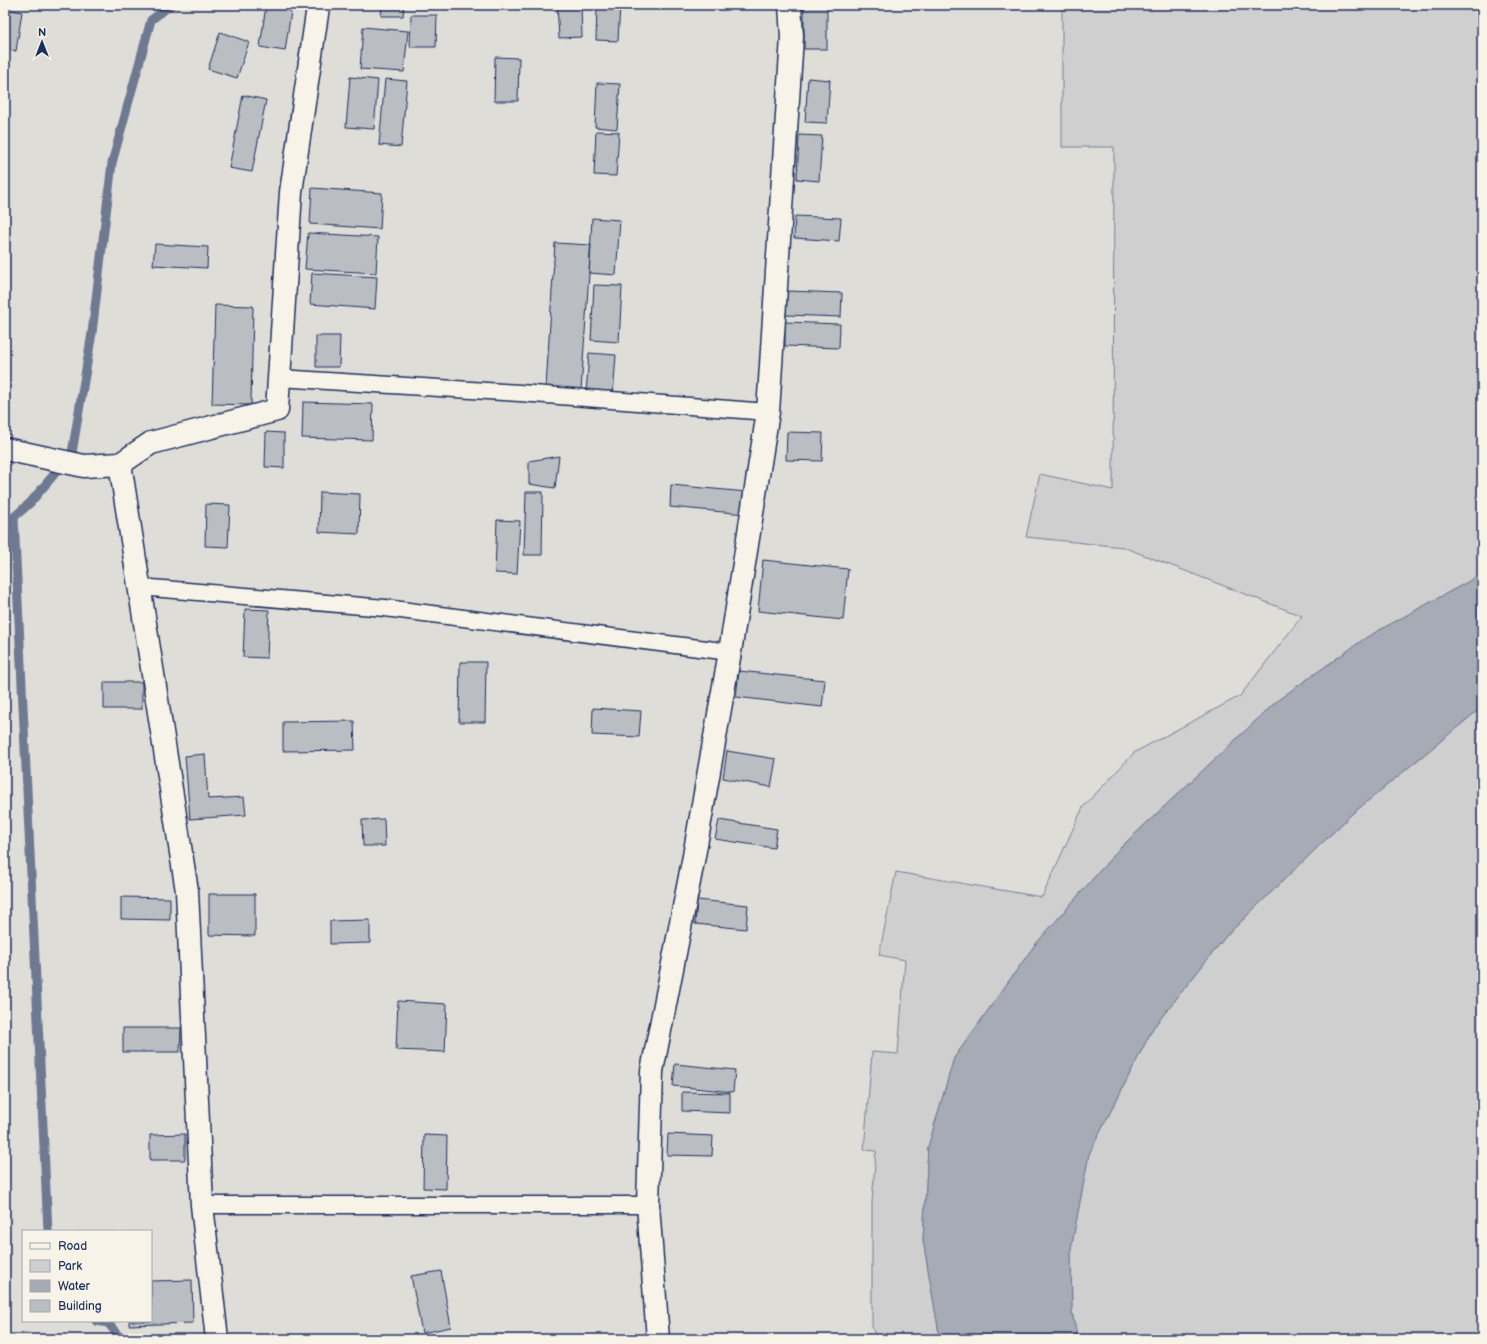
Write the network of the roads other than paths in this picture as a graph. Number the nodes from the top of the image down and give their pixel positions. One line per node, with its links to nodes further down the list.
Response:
1 (790, 5): 4 (street)
2 (318, 7): 3 (street)
3 (279, 378): 4 (lane); 6 (street)
4 (768, 412): 8 (street)
5 (5, 449): 6 (street)
6 (120, 464): 7 (street)
7 (140, 587): 8 (lane); 9 (street)
8 (730, 652): 10 (street)
9 (202, 1205): 10 (lane); 11 (street)
10 (648, 1205): 12 (street)
11 (217, 1339)
12 (658, 1339)

